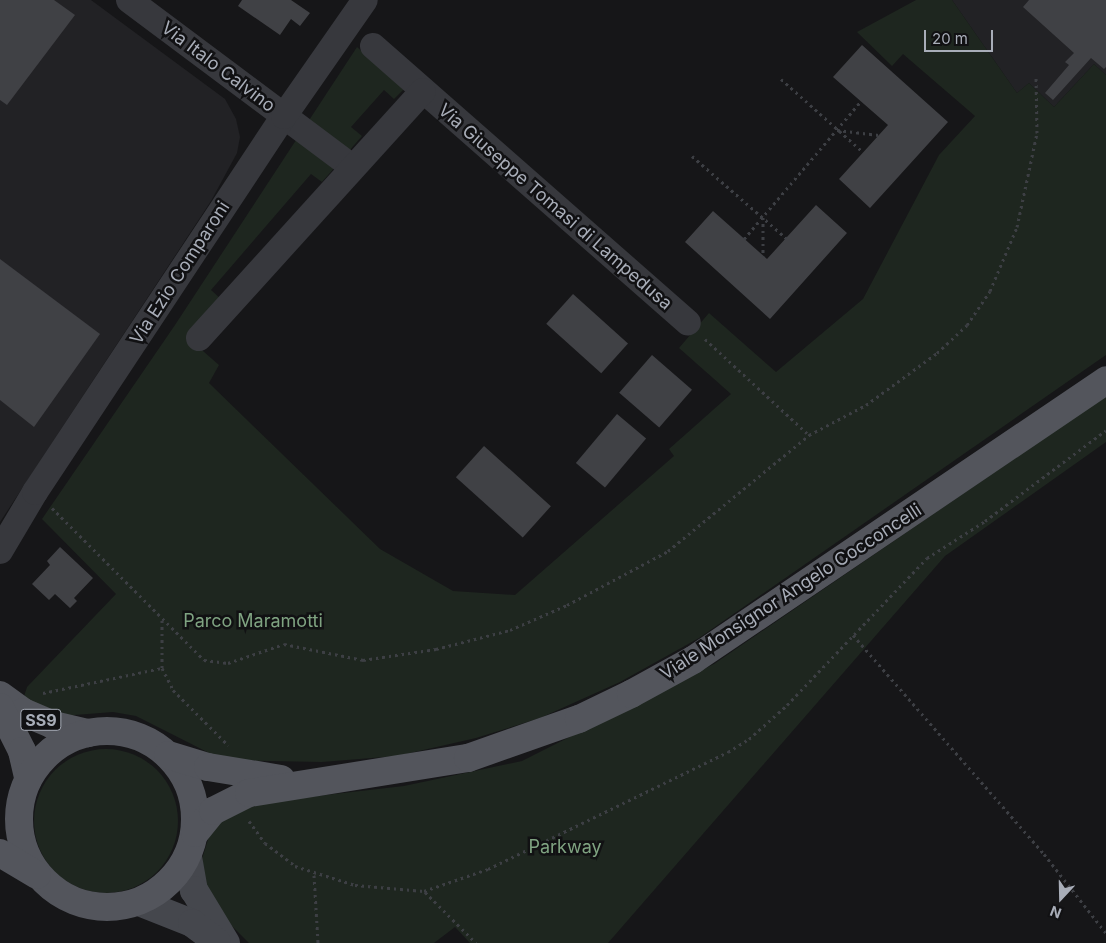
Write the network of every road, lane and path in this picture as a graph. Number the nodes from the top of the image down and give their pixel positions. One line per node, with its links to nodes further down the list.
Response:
1 (129, 0): 8 (street, Via Italo Calvino)
2 (365, 0): 8 (street, Via Ezio Comparoni)
3 (373, 46): 6 (street, Via Giuseppe Tomasi di Lampedusa)
4 (781, 78): 9 (path)
5 (1036, 78): 22 (path)
6 (422, 91): 13 (street, Via Giuseppe Tomasi di Lampedusa); 18 (street, Via Giuseppe Tomasi di Lampedusa)
7 (861, 101): 9 (path)
8 (284, 116): 13 (street); 23 (street, Via Ezio Comparoni)
9 (837, 130): 10 (path); 11 (path); 14 (path)
10 (879, 135)
11 (863, 152)
12 (692, 156): 14 (path)
13 (352, 167): 19 (street, Via Giuseppe Tomasi di Lampedusa)
14 (763, 217): 15 (path); 16 (path); 17 (path)
15 (744, 238)
16 (786, 238)
17 (763, 256)
18 (688, 323): 22 (path)
19 (200, 338)
20 (1106, 380): 34 (main road, Viale Monsignor Angelo Cocconcelli)
21 (1106, 430): 26 (path)
22 (809, 435): 25 (path)
23 (35, 492): 24 (street, Via Ezio Comparoni); 25 (path)
24 (0, 550)
25 (162, 617): 27 (path)
26 (853, 635): 41 (path); 43 (path)
27 (162, 668): 29 (path); 32 (path)
28 (0, 695): 31 (main road, SS9)
29 (33, 695)
30 (0, 707): 35 (main road, SS9)
31 (88, 733): 33 (main road); 35 (main road)
32 (230, 750)
33 (168, 755): 34 (main road, Viale Monsignor Angelo Cocconcelli); 37 (main road)
34 (306, 782): 37 (main road, Viale Monsignor Angelo Cocconcelli)
35 (16, 795): 40 (main road)
36 (245, 815): 39 (path)
37 (191, 845): 42 (main road); 45 (main road)
38 (0, 853): 40 (main road)
39 (314, 875): 41 (path); 46 (path)
40 (39, 876): 42 (main road)
41 (424, 892): 47 (path)
42 (140, 902): 44 (main road)
43 (1106, 933)
44 (218, 943)
45 (226, 943)
46 (318, 943)
47 (476, 943)

